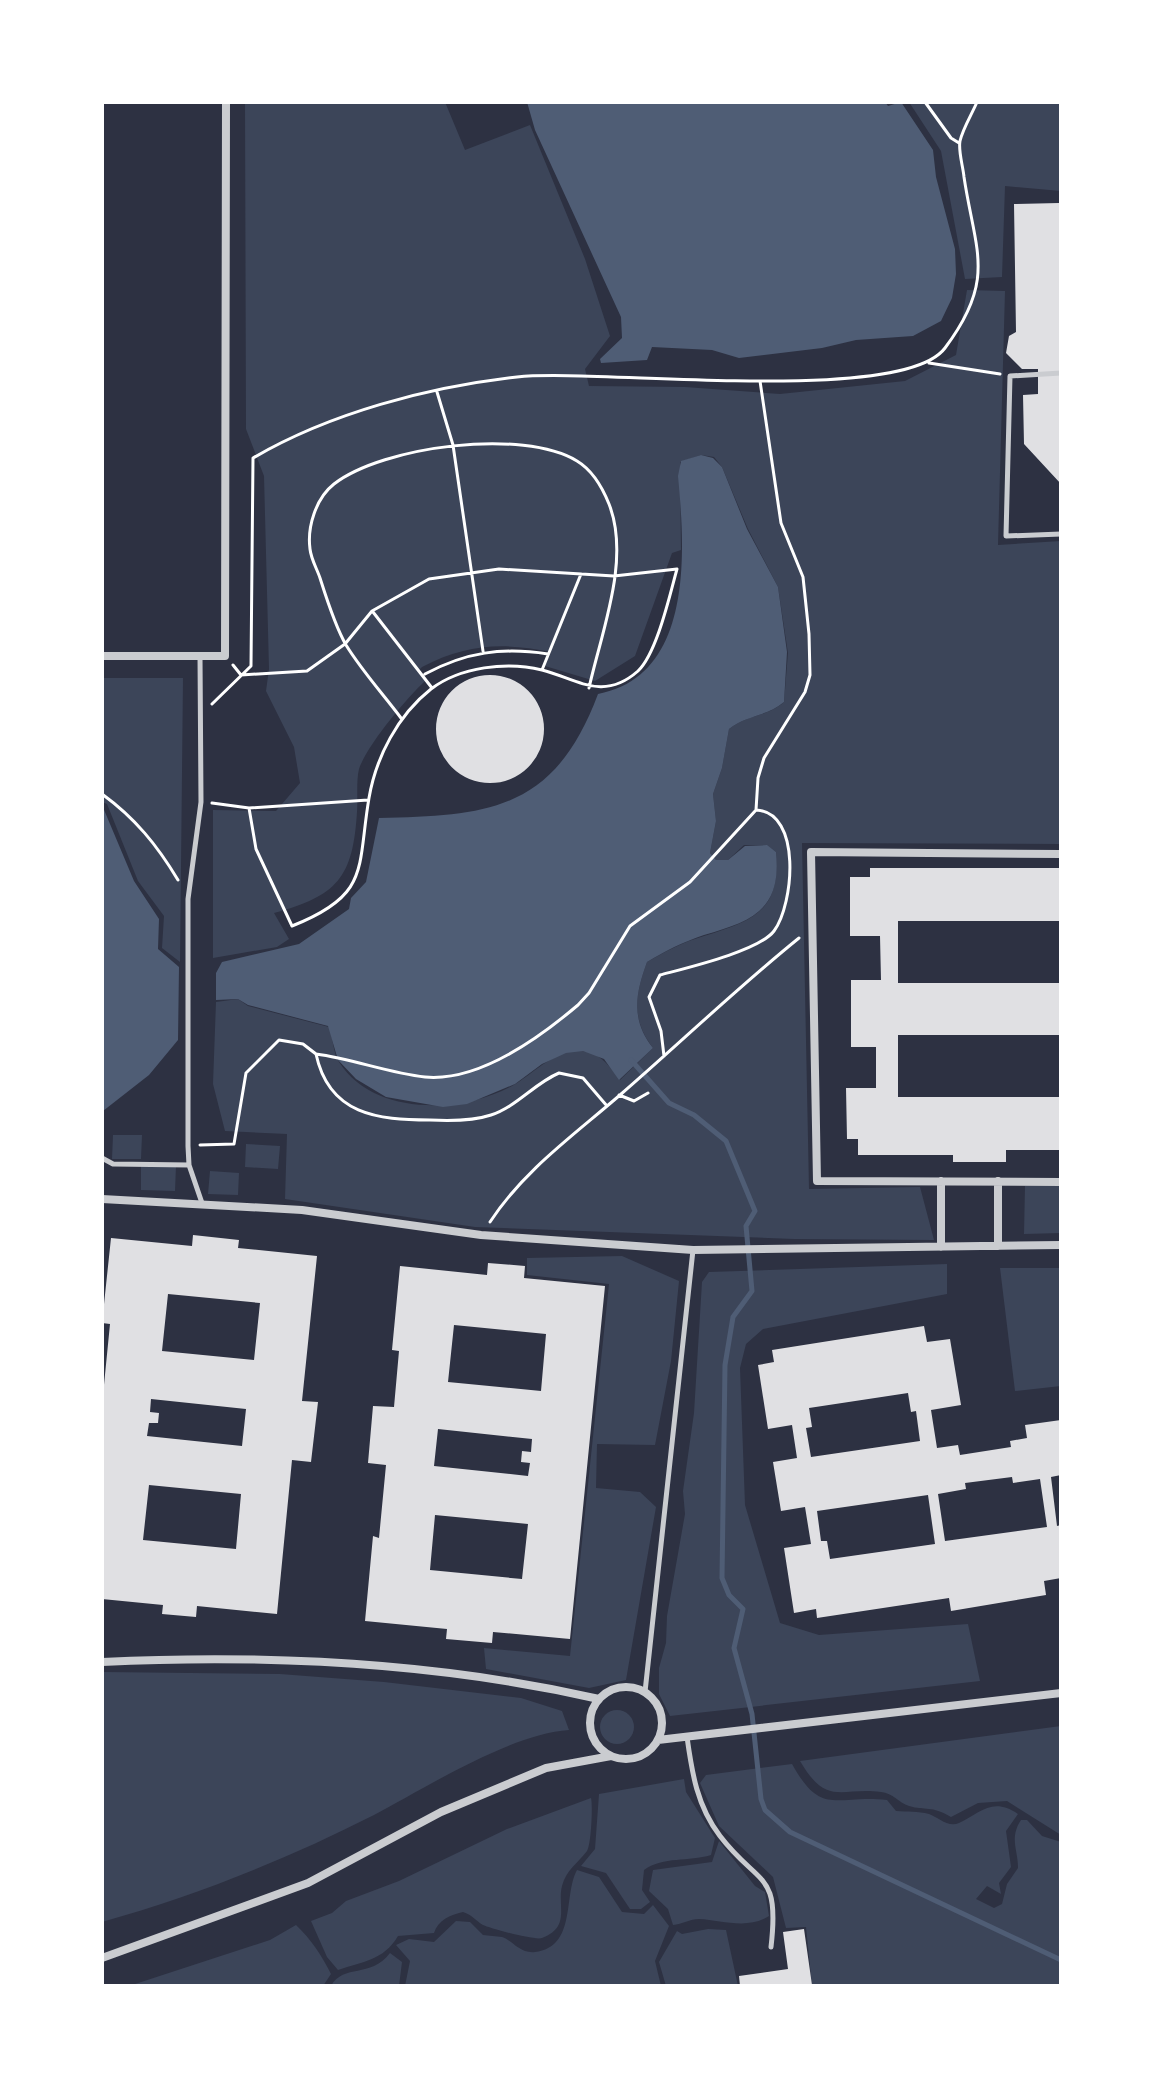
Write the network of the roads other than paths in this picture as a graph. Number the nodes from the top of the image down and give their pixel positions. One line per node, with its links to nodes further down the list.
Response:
1 (226, 102): 5 (street)
2 (1061, 373): 3 (lane)
3 (1061, 534)
4 (102, 656): 5 (street)
5 (200, 656): 8 (lane)
6 (1061, 854): 9 (street)
7 (102, 1158): 8 (lane)
8 (189, 1165): 13 (lane)
9 (941, 1181): 10 (street); 16 (street)
10 (998, 1181): 11 (street); 15 (street)
11 (1061, 1182)
12 (102, 1199): 13 (street)
13 (202, 1203): 17 (street)
14 (1061, 1245): 15 (street)
15 (998, 1246): 16 (street)
16 (941, 1247): 17 (street)
17 (693, 1250): 19 (lane)
18 (102, 1662): 21 (street)
19 (645, 1692): 21 (street); 23 (street)
20 (1061, 1693): 22 (street)
21 (599, 1699): 24 (street)
22 (687, 1737): 23 (street); 25 (lane)
23 (658, 1740): 24 (street)
24 (611, 1756): 26 (street)
25 (771, 1947)
26 (102, 1958)

